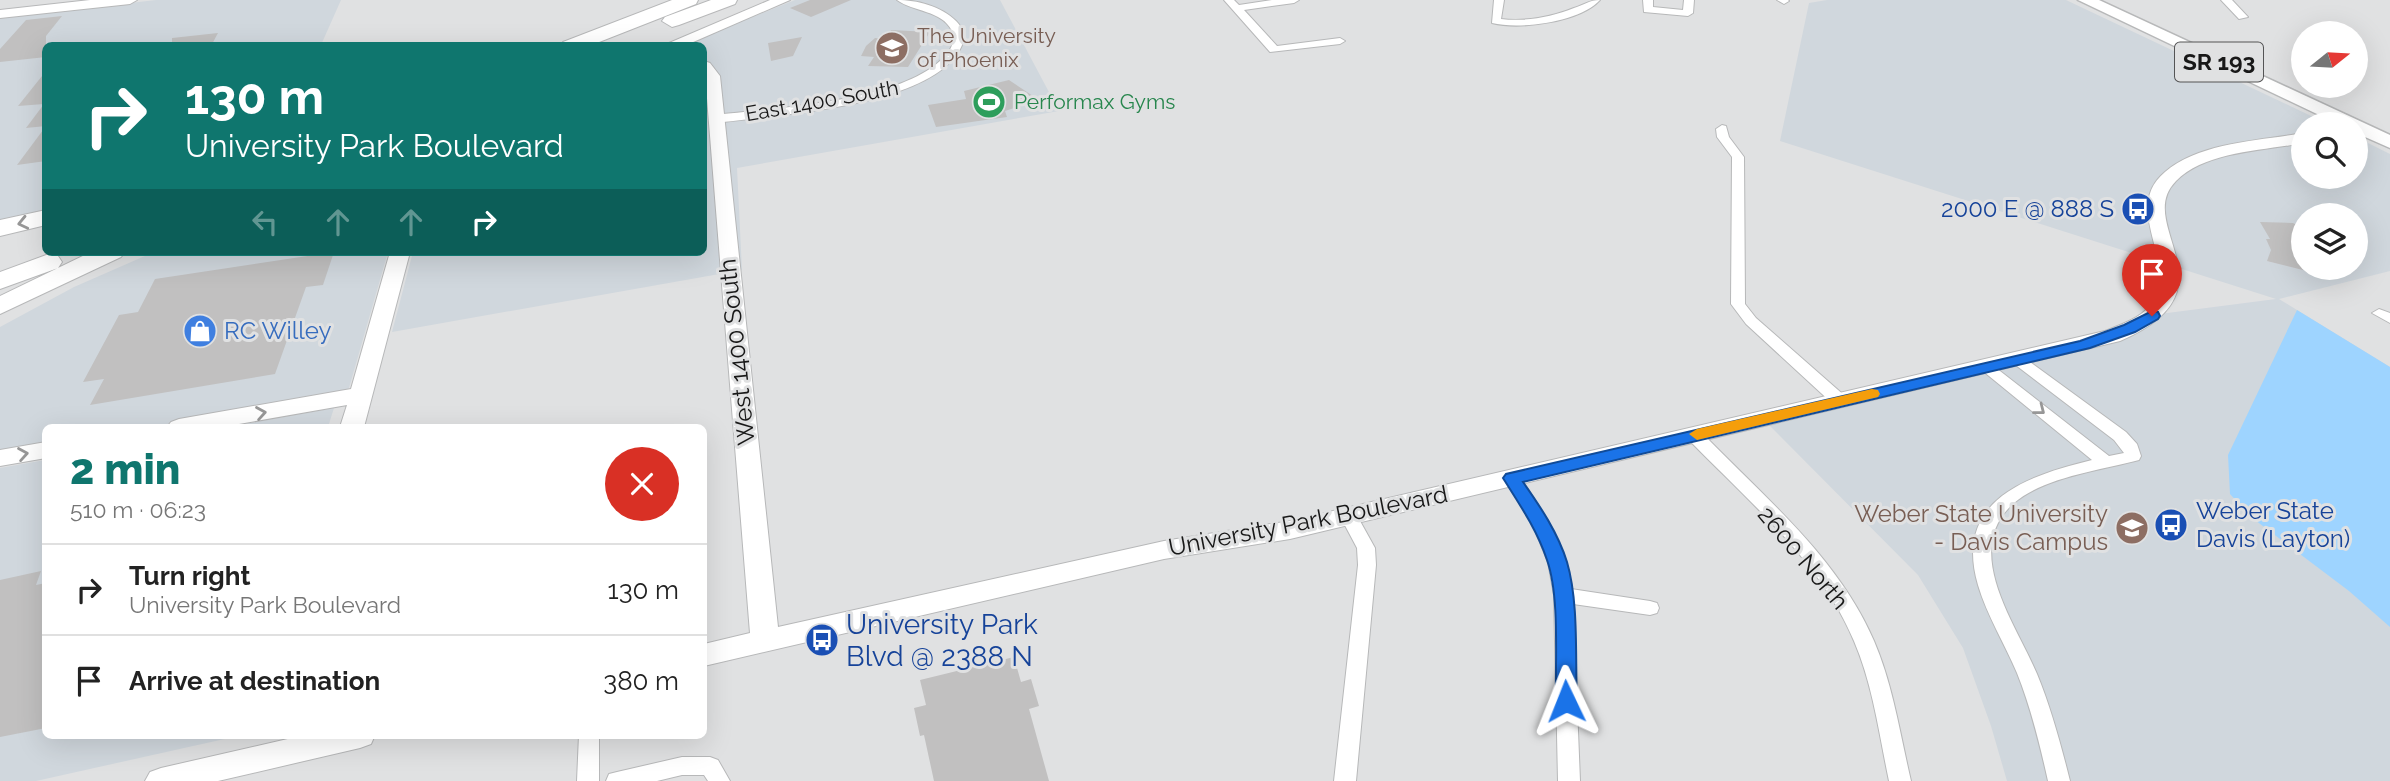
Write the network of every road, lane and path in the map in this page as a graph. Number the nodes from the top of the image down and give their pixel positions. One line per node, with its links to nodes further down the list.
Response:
1 (130, 0): 15 (street)
2 (689, 0): 19 (highway)
3 (728, 0): 20 (highway)
4 (738, 0): 17 (highway)
5 (783, 0): 21 (street)
6 (902, 0): 24 (street, East 1400 South)
7 (1294, 0): 13 (street)
8 (1499, 0): 9 (street)
9 (1595, 0)
10 (1689, 0): 14 (street)
11 (2086, 0): 23 (main road, SR 193)
12 (2227, 0): 16 (street)
13 (1233, 4): 18 (street)
14 (1648, 5)
15 (0, 14)
16 (2243, 18)
17 (644, 38)
18 (1340, 40)
19 (580, 42)
20 (620, 42)
21 (679, 42)
22 (707, 70): 24 (street, West 1400 South)
23 (2325, 112)
24 (715, 118): 52 (street, West 1400 South)
25 (1722, 129): 41 (street)
26 (2368, 132): 28 (main road, SR 193)
27 (2291, 140): 38 (street, University Park Boulevard)
28 (2390, 142)
29 (42, 218): 30 (highway, one-way to 30)
30 (0, 228)
31 (42, 245): 35 (highway)
32 (65, 256): 36 (highway)
33 (105, 256): 37 (highway)
34 (399, 256): 40 (street)
35 (0, 261)
36 (0, 281)
37 (0, 306)
38 (2018, 360): 39 (street, University Park Boulevard); 47 (street)
39 (1986, 367): 41 (street, University Park Boulevard); 47 (street, one-way to 47)
40 (360, 395): 42 (street, one-way to 40); 43 (street)
41 (1840, 401): 44 (street, University Park Boulevard)
42 (196, 424)
43 (353, 424)
44 (1694, 435): 48 (street, University Park Boulevard); 63 (street, 2600 North)
45 (42, 451): 46 (street, one-way to 45)
46 (0, 458)
47 (2107, 463): 64 (street)
48 (1512, 478): 49 (street, University Park Boulevard); 50 (street)
49 (1349, 516): 52 (street, University Park Boulevard); 61 (street)
50 (1563, 595): 51 (street); 62 (street)
51 (1650, 608)
52 (765, 641): 53 (street, University Park Boulevard)
53 (707, 655)
54 (325, 739): 56 (street)
55 (589, 739): 59 (street)
56 (273, 745): 58 (street)
57 (715, 773): 60 (street)
58 (161, 781)
59 (587, 781)
60 (617, 781)
61 (1345, 781)
62 (1569, 781)
63 (1900, 781)
64 (2059, 781)

